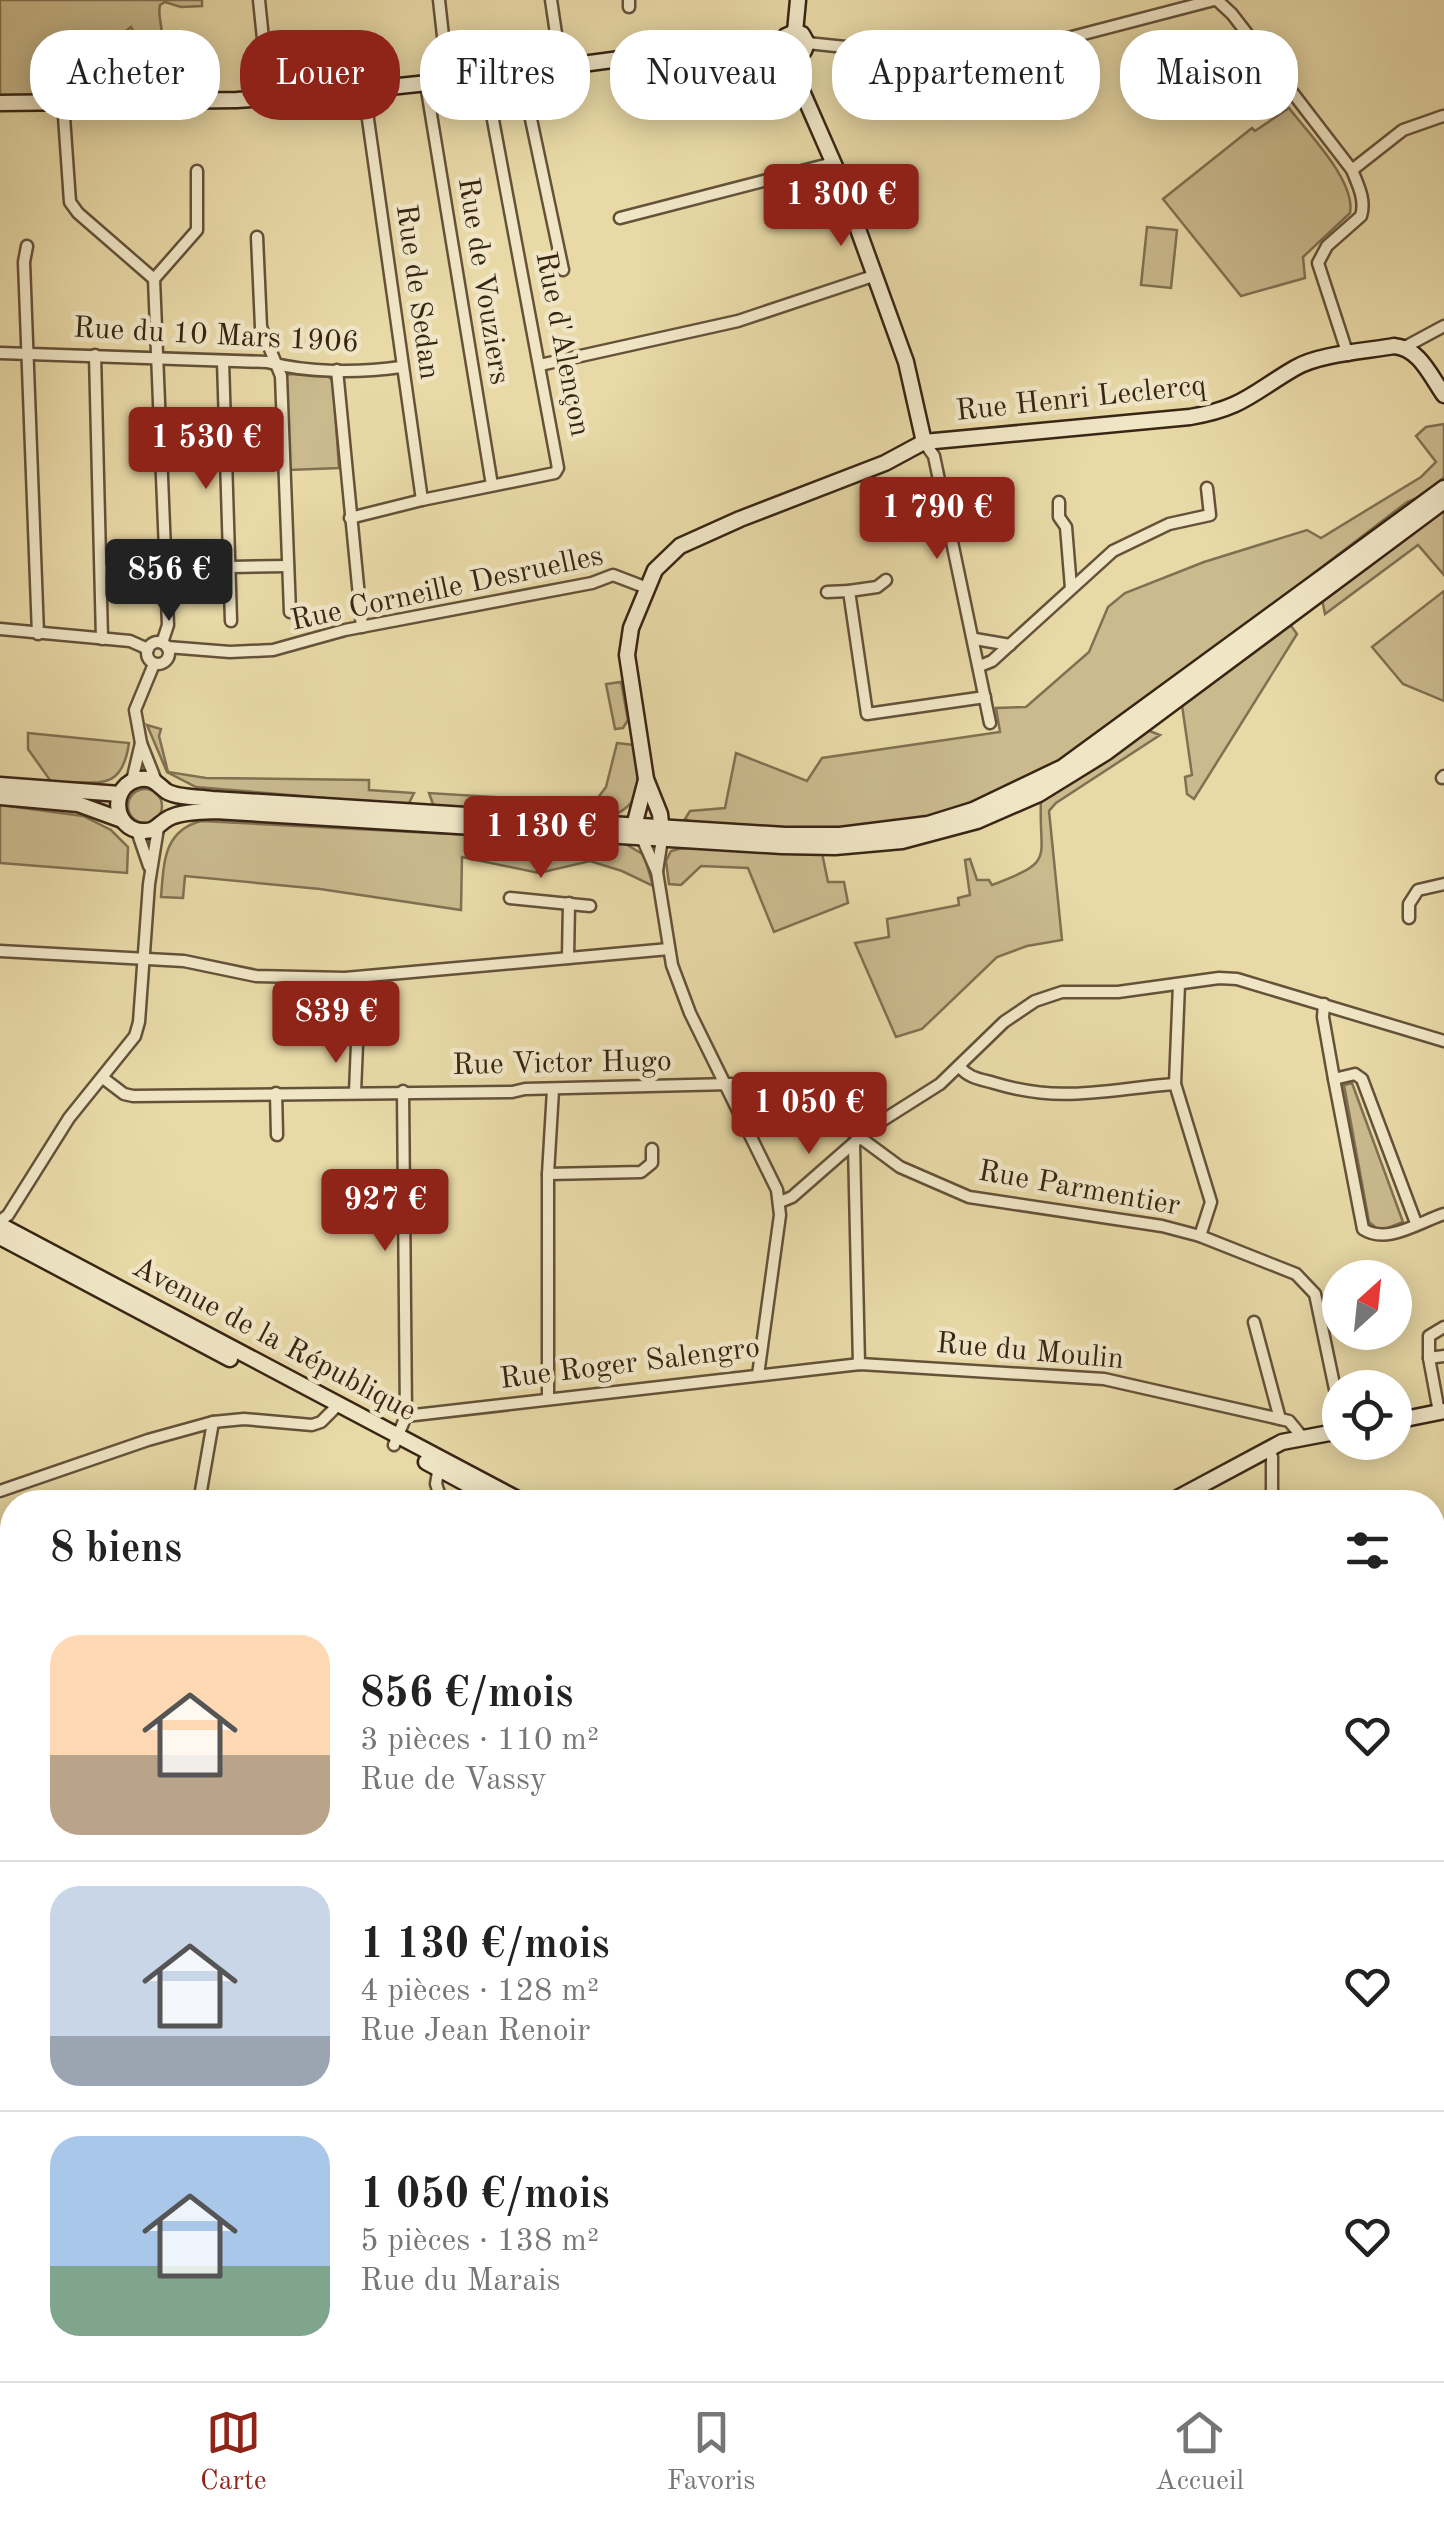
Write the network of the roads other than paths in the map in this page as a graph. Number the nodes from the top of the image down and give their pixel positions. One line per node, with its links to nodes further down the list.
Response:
1 (259, 0): 6 (street)
2 (439, 0): 7 (street)
3 (551, 0): 8 (street)
4 (798, 0): 9 (main road)
5 (1216, 0): 10 (street); 21 (street)
6 (262, 30)
7 (442, 30)
8 (555, 30)
9 (800, 30)
10 (812, 39)
11 (0, 103): 12 (main road)
12 (30, 103)
13 (812, 114): 20 (main road)
14 (1442, 116): 21 (street)
15 (64, 120): 28 (street)
16 (368, 120): 39 (street, Rue de Sedan)
17 (432, 120): 43 (street, Rue de Vouziers)
18 (494, 120): 38 (street, Rue d'Alençon)
19 (531, 120): 26 (street)
20 (833, 163): 23 (street); 27 (main road)
21 (1352, 170): 33 (street)
22 (197, 171): 28 (street)
23 (620, 218)
24 (256, 237): 37 (street)
25 (26, 246): 32 (street)
26 (563, 270)
27 (873, 276): 38 (street); 42 (main road)
28 (154, 279): 35 (street)
29 (1444, 326): 30 (street)
30 (1405, 347): 33 (main road, Rue Henri Leclercq); 41 (main road)
31 (0, 353): 32 (street, Rue du 10 Mars 1906)
32 (29, 354): 34 (street, Rue du 10 Mars 1906); 63 (street)
33 (1348, 354): 42 (main road, Rue Henri Leclercq)
34 (95, 355): 35 (street, Rue du 10 Mars 1906); 53 (street)
35 (159, 358): 36 (street, Rue du 10 Mars 1906); 52 (street)
36 (222, 360): 37 (street, Rue du 10 Mars 1906); 51 (street)
37 (278, 365): 40 (street, Rue du 10 Mars 1906); 50 (street)
38 (540, 366): 43 (street, Rue d'Alençon)
39 (402, 368): 40 (street, Rue du 10 Mars 1906); 46 (street, Rue de Sedan)
40 (337, 370): 49 (street)
41 (1444, 395)
42 (924, 442): 55 (main road); 64 (street)
43 (492, 486): 46 (street, Rue d'Alençon)
44 (1207, 488): 56 (street)
45 (1444, 488): 84 (main road)
46 (422, 500): 49 (street, Rue d'Alençon)
47 (1059, 502): 56 (street)
48 (1444, 502): 84 (main road)
49 (350, 518): 61 (street)
50 (288, 566): 51 (street); 59 (street)
51 (231, 567): 60 (street)
52 (166, 568): 53 (street); 68 (street)
53 (102, 570): 65 (street)
54 (886, 580): 57 (street)
55 (647, 588): 61 (street, Rue Corneille Desruelles); 74 (main road)
56 (1071, 588): 66 (street)
57 (850, 591): 58 (street); 71 (street)
58 (827, 592)
59 (290, 612)
60 (231, 621)
61 (362, 627): 68 (street, Rue Corneille Desruelles)
62 (0, 630): 63 (street)
63 (38, 634): 65 (street)
64 (974, 638): 66 (street); 70 (street)
65 (102, 640): 67 (street)
66 (1010, 645): 70 (street)
67 (148, 649): 68 (street); 69 (street)
68 (165, 650): 69 (street)
69 (154, 664): 73 (street)
70 (980, 666): 71 (street)
71 (985, 697): 72 (street)
72 (990, 723)
73 (141, 743): 75 (street); 77 (street)
74 (646, 779): 83 (main road); 84 (main road)
75 (132, 781): 77 (main road); 78 (main road)
76 (0, 785): 78 (main road)
77 (162, 786): 81 (main road); 83 (main road)
78 (120, 794): 80 (main road)
79 (0, 797): 80 (main road)
80 (122, 820): 82 (main road)
81 (163, 823): 82 (main road); 83 (main road); 85 (street)
82 (137, 830): 85 (street)
83 (638, 832): 84 (main road); 86 (street)
84 (662, 833): 86 (street)
85 (150, 872): 95 (street)
86 (657, 872): 92 (street)
87 (1444, 884): 91 (street)
88 (510, 898): 89 (street)
89 (569, 904): 90 (street); 94 (street)
90 (590, 906)
91 (1409, 918)
92 (669, 949): 94 (street); 104 (street)
93 (0, 951): 95 (street)
94 (568, 958): 95 (street)
95 (144, 959): 101 (street)
96 (1178, 984): 97 (street); 100 (street); 103 (street)
97 (1324, 1004): 99 (street); 102 (street)
98 (348, 1025): 107 (street)
99 (1444, 1041)
100 (960, 1066): 103 (street); 110 (street)
101 (103, 1078): 108 (street, Rue Victor Hugo); 115 (street)
102 (1334, 1078): 116 (street); 116 (street)
103 (1175, 1084): 117 (street)
104 (727, 1085): 105 (street, Rue Victor Hugo); 110 (street, Rue Parmentier); 113 (street)
105 (553, 1090): 106 (street, Rue Victor Hugo); 112 (street)
106 (403, 1091): 107 (street, Rue Victor Hugo); 129 (street)
107 (355, 1092): 108 (street, Rue Victor Hugo)
108 (276, 1093): 109 (street)
109 (277, 1135)
110 (856, 1141): 113 (street); 117 (street, Rue Parmentier); 123 (street)
111 (652, 1149): 112 (street)
112 (548, 1174): 126 (street)
113 (780, 1202): 125 (street)
114 (1444, 1214): 116 (street)
115 (0, 1223): 127 (main road, Avenue de la République)
116 (1416, 1223)
117 (1200, 1236): 124 (street, Rue Parmentier)
118 (0, 1237): 127 (main road, Avenue de la République)
119 (1254, 1322): 131 (street)
120 (1444, 1326): 122 (street)
121 (1444, 1356): 122 (street)
122 (1429, 1358): 128 (street)
123 (859, 1364): 125 (street, Rue Roger Salengro); 131 (street, Rue du Moulin)
124 (1331, 1370)
125 (758, 1374): 126 (street, Rue Roger Salengro)
126 (548, 1399): 129 (street, Rue Roger Salengro)
127 (335, 1409): 132 (street); 135 (main road, Avenue de la République)
128 (1442, 1412): 130 (main road)
129 (406, 1416): 135 (street)
130 (1412, 1417)
131 (1280, 1419): 134 (street, Rue du Moulin)
132 (213, 1422): 138 (street); 139 (street)
133 (1322, 1434): 134 (main road)
134 (1303, 1438): 136 (main road)
135 (396, 1441): 137 (main road, Avenue de la République)
136 (1269, 1448): 143 (main road); 144 (street)
137 (440, 1465): 140 (street); 141 (main road, Avenue de la République); 142 (main road, Avenue de la République)
138 (3, 1490)
139 (201, 1490)
140 (438, 1490)
141 (481, 1490)
142 (501, 1490)
143 (1192, 1490)
144 (1272, 1490)

